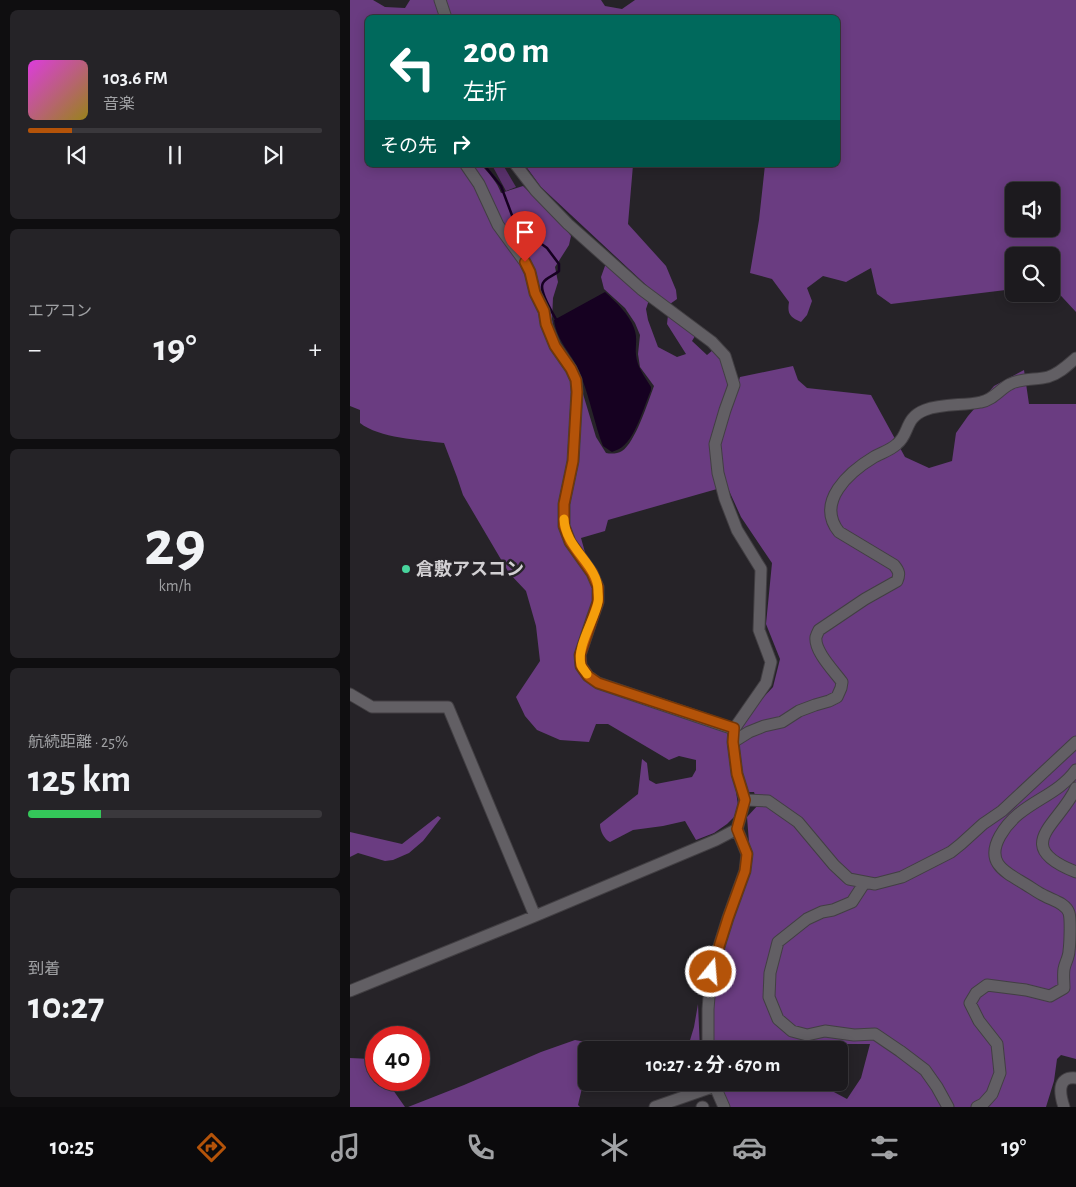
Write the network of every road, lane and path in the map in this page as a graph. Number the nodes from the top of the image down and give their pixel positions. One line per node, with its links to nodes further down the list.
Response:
1 (440, 0): 2 (street)
2 (445, 15)
3 (467, 167): 7 (street)
4 (518, 167): 7 (street)
5 (1076, 358): 8 (street)
6 (350, 694): 16 (street)
7 (734, 728): 8 (street)
8 (733, 742): 12 (street)
9 (1076, 742): 15 (street)
10 (1076, 770): 25 (street)
11 (1076, 788): 14 (street)
12 (745, 800): 13 (street); 15 (street)
13 (737, 829): 16 (street); 18 (street)
14 (1076, 872)
15 (865, 882): 24 (street)
16 (535, 916): 17 (street)
17 (350, 991)
18 (708, 1041)
19 (1076, 1078): 26 (street)
20 (696, 1091): 22 (street)
21 (717, 1091): 23 (street)
22 (655, 1107)
23 (724, 1107)
24 (948, 1107)
25 (977, 1107)
26 (1064, 1107)

